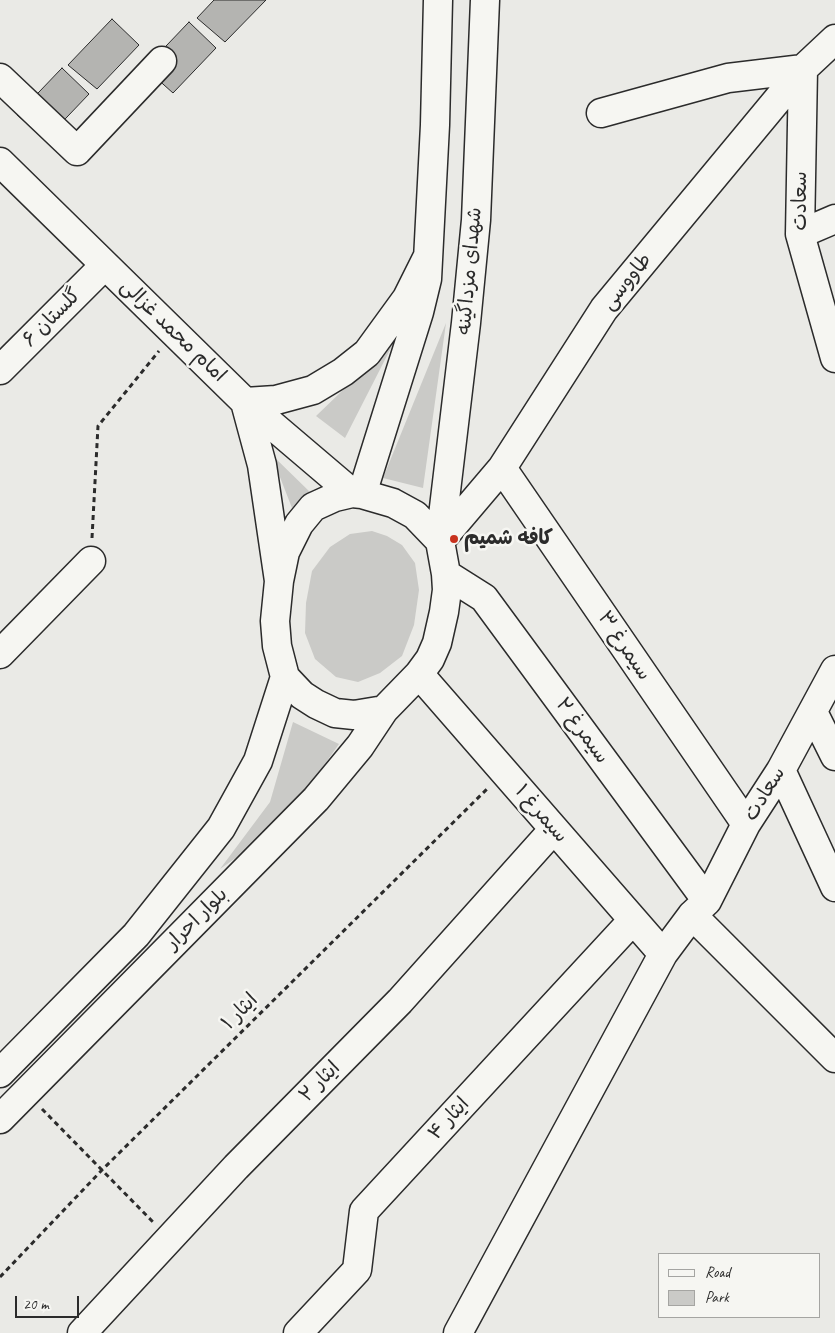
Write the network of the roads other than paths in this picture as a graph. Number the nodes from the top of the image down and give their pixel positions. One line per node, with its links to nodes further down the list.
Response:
1 (438, 0): 11 (street)
2 (485, 0): 18 (street, شهدای مزداگینه)
3 (834, 41): 5 (street, طاووسی)
4 (162, 61): 6 (street)
5 (803, 69): 7 (street); 10 (street, سعادت); 16 (street, طاووسی)
6 (0, 78)
7 (601, 112)
8 (0, 162): 12 (street, امام محمد غزالی)
9 (835, 219): 10 (street)
10 (800, 234): 13 (street, سعادت)
11 (428, 256): 15 (street); 17 (street)
12 (105, 265): 14 (street, گلستان ۶); 15 (street, امام محمد غزالی)
13 (835, 358)
14 (0, 370)
15 (245, 402): 17 (street, امام محمد غزالی); 21 (street)
16 (502, 468): 18 (street, طاووسی); 30 (street, سیمرغ ۳)
17 (357, 494): 18 (street); 21 (street)
18 (440, 541): 20 (street, شهدای مزداگینه)
19 (91, 561): 22 (street)
20 (446, 574): 24 (street, شهدای مزداگینه); 33 (street, سیمرغ ۲)
21 (279, 581): 25 (street)
22 (0, 654)
23 (835, 670): 27 (street, سعادت)
24 (420, 674): 26 (street, بلوار احرار); 31 (street, سیمرغ ۱)
25 (285, 677): 26 (street); 37 (street, بلوار احرار)
26 (384, 710): 38 (street, بلوار احرار)
27 (813, 712): 28 (street); 29 (street, سعادت)
28 (835, 756)
29 (781, 770): 30 (street, سعادت); 32 (street)
30 (746, 824): 33 (street, سعادت)
31 (554, 829): 34 (street, سیمرغ ۱); 39 (street, ایثار ۲)
32 (835, 887)
33 (700, 908): 35 (street, سعادت); 36 (street, سیمرغ ۲)
34 (633, 920): 35 (street, سیمرغ ۱); 40 (street, ایثار ۴)
35 (663, 954): 41 (street, سعادت)
36 (835, 1058)
37 (0, 1073)
38 (0, 1119)
39 (82, 1333)
40 (298, 1333)
41 (458, 1333)

